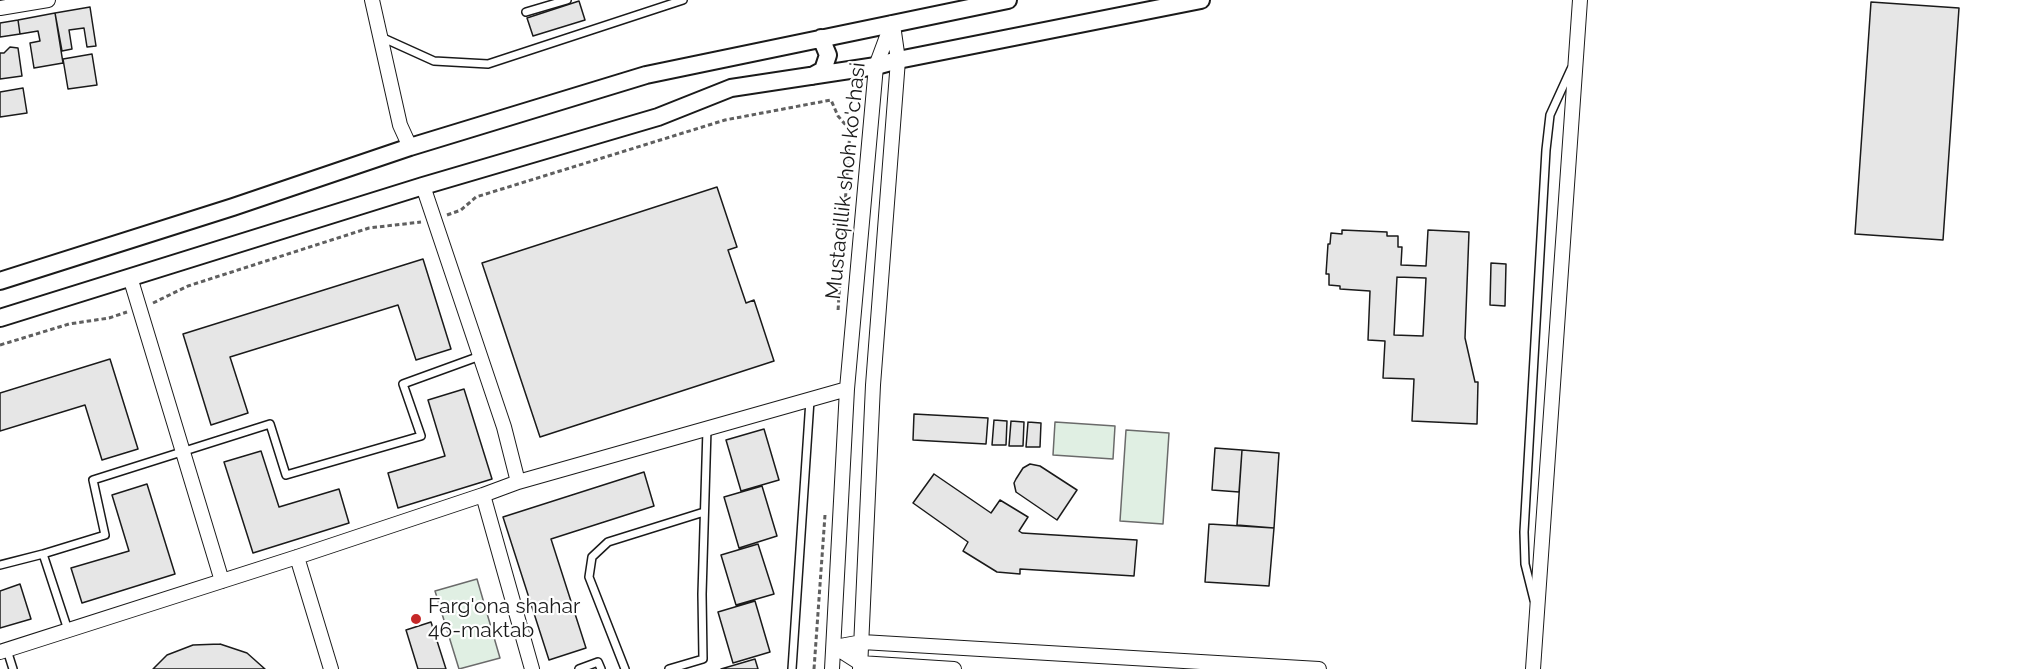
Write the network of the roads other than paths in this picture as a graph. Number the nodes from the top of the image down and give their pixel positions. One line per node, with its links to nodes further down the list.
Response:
1 (48, 0): 9 (street)
2 (372, 0): 12 (street)
3 (567, 0): 10 (lane)
4 (683, 0): 8 (lane)
5 (1008, 0): 11 (street)
6 (1202, 0): 15 (street)
7 (1580, 0): 14 (street)
8 (668, 2): 12 (lane)
9 (0, 8)
10 (526, 12)
11 (892, 23): 13 (street); 15 (street, Mustaqillik shoh ko'chasi); 16 (street, Mustaqillik shoh ko'chasi)
12 (381, 37): 18 (street)
13 (821, 38): 17 (street); 18 (street)
14 (1576, 58): 35 (street); 35 (lane)
15 (898, 60): 16 (street); 37 (street, Mustaqillik shoh ko'chasi)
16 (876, 66): 17 (street); 24 (street, Mustaqillik shoh ko'chasi)
17 (812, 76): 19 (street)
18 (410, 147): 21 (street)
19 (423, 186): 20 (street); 23 (street)
20 (130, 277): 22 (street); 27 (street)
21 (0, 281)
22 (0, 318)
23 (480, 356): 27 (lane); 28 (street)
24 (847, 389): 25 (street); 38 (street, Mustaqillik shoh ko'chasi)
25 (810, 400): 26 (street); 48 (lane)
26 (707, 429): 28 (street); 30 (lane)
27 (183, 453): 31 (lane); 34 (street)
28 (518, 482): 29 (street)
29 (483, 495): 32 (street); 43 (street)
30 (704, 512): 46 (lane); 47 (lane)
31 (43, 554): 33 (lane); 36 (lane)
32 (297, 557): 34 (street); 42 (street)
33 (0, 565)
34 (222, 581): 36 (street)
35 (1537, 613): 52 (street)
36 (68, 630): 39 (street)
37 (862, 642): 38 (street); 40 (street, Mustaqillik shoh ko'chasi); 51 (street)
38 (835, 647): 40 (street); 49 (street, Mustaqillik shoh ko'chasi)
39 (4, 651): 41 (lane)
40 (860, 666): 50 (street)
41 (13, 669)
42 (331, 669)
43 (532, 669)
44 (579, 669): 45 (lane)
45 (601, 669)
46 (625, 669)
47 (669, 669)
48 (792, 669)
49 (832, 669)
50 (954, 669)
51 (1319, 669)
52 (1533, 669)

